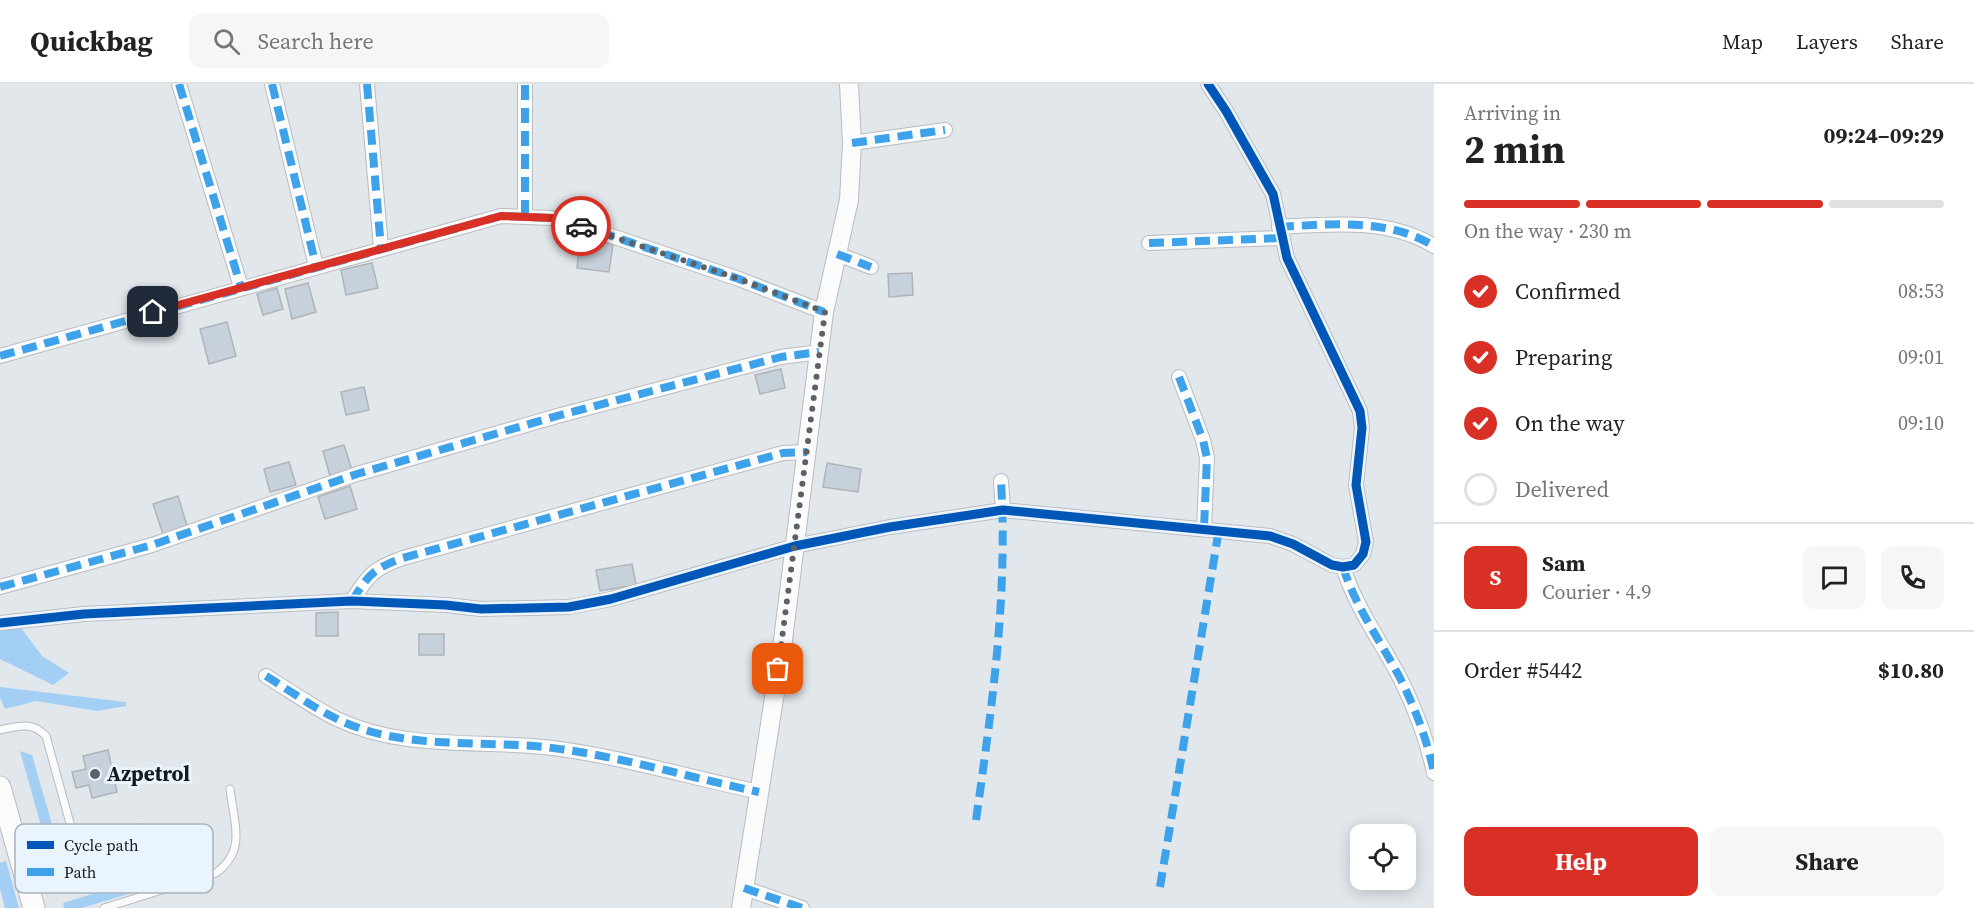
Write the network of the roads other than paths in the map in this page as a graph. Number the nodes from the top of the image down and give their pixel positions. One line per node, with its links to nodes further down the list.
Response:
1 (179, 84): 17 (street)
2 (272, 84): 15 (street)
3 (367, 84): 13 (street)
4 (525, 84): 9 (street)
5 (849, 84): 8 (street)
6 (1208, 84): 10 (street)
7 (945, 130): 8 (street)
8 (852, 143): 14 (street)
9 (525, 215): 13 (street); 18 (street)
10 (1280, 232): 11 (street); 12 (street); 27 (street)
11 (1149, 243)
12 (1434, 246)
13 (381, 248): 15 (street)
14 (837, 254): 16 (street); 18 (street)
15 (316, 266): 17 (street)
16 (871, 267)
17 (241, 287): 20 (street)
18 (825, 312): 19 (street)
19 (819, 352): 22 (street); 28 (street)
20 (0, 356)
21 (1179, 378): 25 (street)
22 (807, 452): 26 (street); 29 (street)
23 (1001, 481): 24 (street)
24 (1002, 510): 25 (street); 26 (street)
25 (1204, 528): 27 (street)
26 (795, 546): 29 (street); 36 (street)
27 (1343, 567): 33 (street)
28 (0, 587)
29 (352, 601): 30 (street)
30 (0, 622)
31 (266, 676): 36 (street)
32 (0, 730): 38 (lane)
33 (1434, 773)
34 (0, 788): 37 (main road)
35 (230, 789): 40 (lane)
36 (759, 792): 41 (street)
37 (4, 821): 39 (main road)
38 (70, 824)
39 (15, 850)
40 (213, 874)
41 (744, 888): 46 (street); 47 (street)
42 (30, 893): 44 (main road)
43 (152, 893): 45 (lane)
44 (34, 908)
45 (104, 908)
46 (741, 908)
47 (802, 908)

